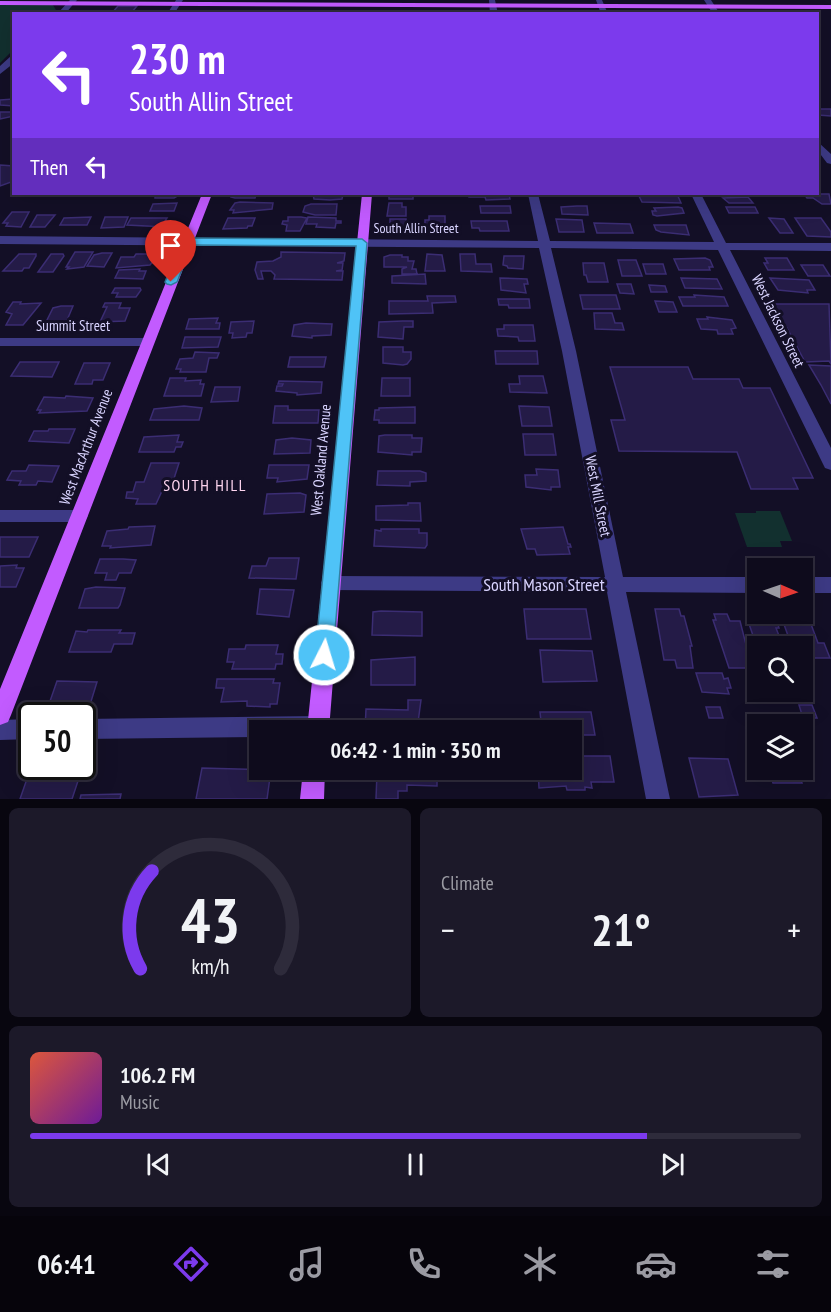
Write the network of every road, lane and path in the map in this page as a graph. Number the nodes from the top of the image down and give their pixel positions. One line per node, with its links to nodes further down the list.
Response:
1 (72, 1): 2 (main road); 6 (main road)
2 (178, 2): 3 (main road)
3 (286, 2): 4 (main road)
4 (390, 2): 5 (main road)
5 (492, 2): 7 (main road)
6 (0, 3)
7 (600, 3): 8 (main road)
8 (709, 3): 9 (main road)
9 (831, 7)
10 (12, 60): 11 (street)
11 (0, 71)
12 (819, 146): 13 (street)
13 (831, 161)
14 (207, 195): 19 (main road, West MacArthur Avenue)
15 (367, 195): 20 (main road, West Oakland Avenue)
16 (533, 195): 21 (street, West Mill Street)
17 (697, 195): 22 (street, West Jackson Street)
18 (0, 240): 19 (street, South Allin Street)
19 (188, 241): 20 (street, South Allin Street); 25 (main road, West MacArthur Avenue)
20 (362, 243): 21 (street, South Allin Street); 29 (main road, West Oakland Avenue)
21 (544, 244): 22 (street, South Allin Street); 30 (street, West Mill Street)
22 (723, 246): 23 (street, South Allin Street); 26 (street, West Jackson Street)
23 (831, 247)
24 (0, 342): 25 (street, Summit Street)
25 (147, 342): 28 (main road, West MacArthur Avenue)
26 (831, 464)
27 (0, 516): 28 (street)
28 (79, 516): 34 (main road, West MacArthur Avenue)
29 (330, 583): 30 (street, South Mason Street); 35 (main road, West Oakland Avenue)
30 (615, 585): 31 (street, South Mason Street); 42 (street, West Mill Street)
31 (747, 585)
32 (813, 585): 33 (street)
33 (831, 585)
34 (0, 715)
35 (319, 720)
36 (249, 728): 38 (street)
37 (18, 729): 39 (street)
38 (96, 729)
39 (0, 730)
40 (313, 780): 41 (main road)
41 (312, 799)
42 (658, 799)

